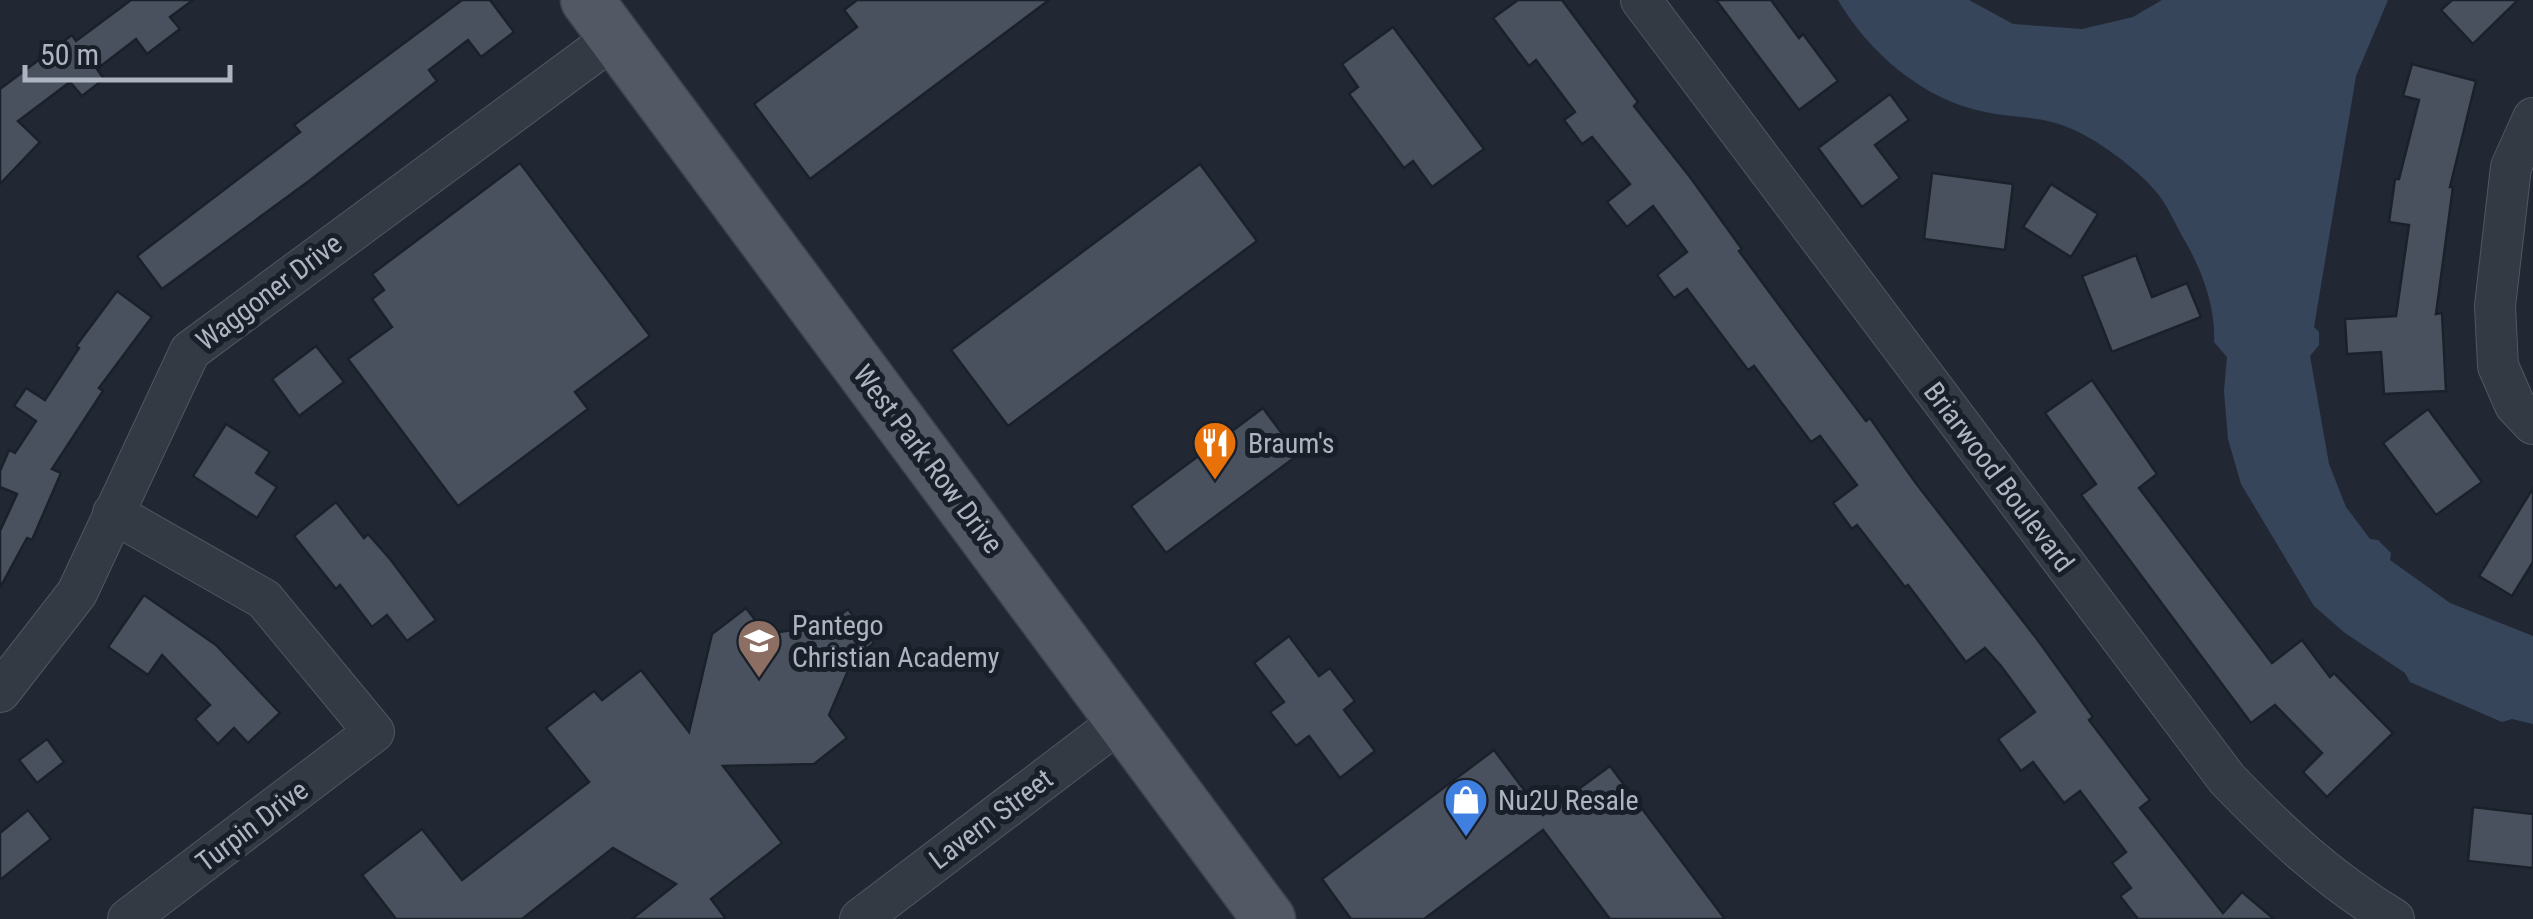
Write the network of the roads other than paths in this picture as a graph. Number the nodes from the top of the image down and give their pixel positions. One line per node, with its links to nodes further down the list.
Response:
1 (1641, 0): 11 (street, Briarwood Boulevard)
2 (601, 18): 5 (street, Waggoner Drive); 7 (main road, West Park Row Drive)
3 (2533, 118): 4 (street)
4 (2533, 424)
5 (113, 512): 6 (street, Waggoner Drive); 8 (street, Turpin Drive)
6 (0, 692)
7 (1122, 720): 9 (street, Lavern Street); 10 (main road, West Park Row Drive)
8 (128, 919)
9 (860, 919)
10 (1269, 919)
11 (2394, 919)

